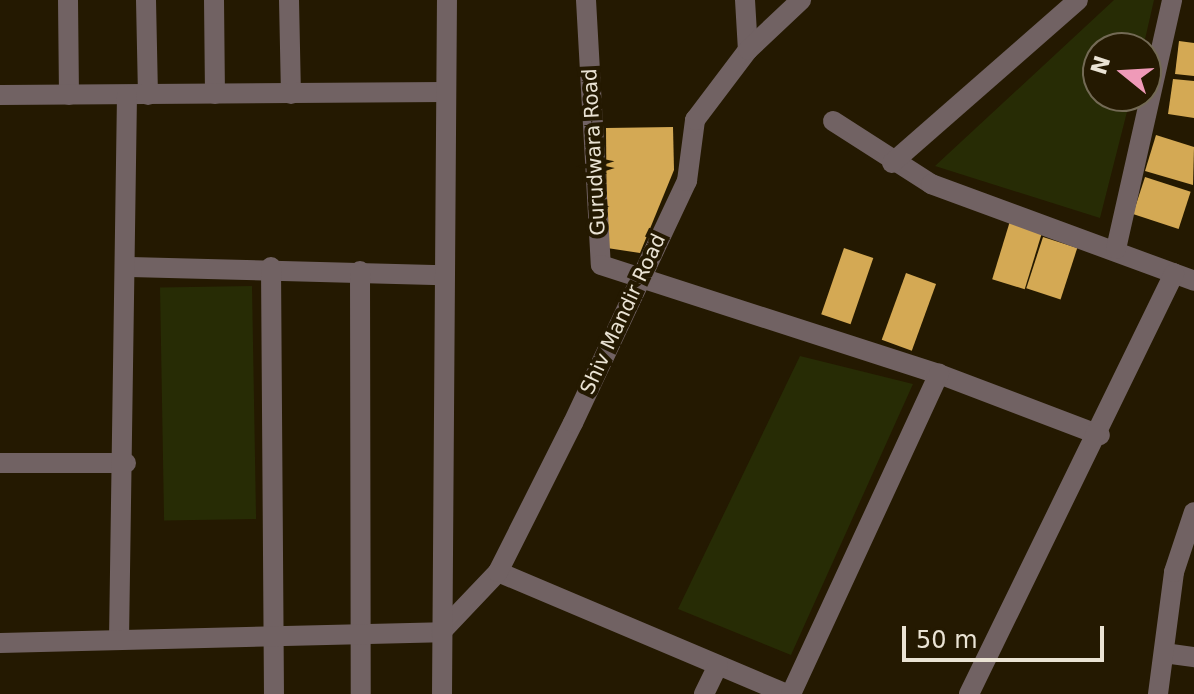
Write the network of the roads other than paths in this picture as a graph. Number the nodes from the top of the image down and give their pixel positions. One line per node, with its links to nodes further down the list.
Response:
1 (68, 0): 17 (street)
2 (146, 0): 18 (street)
3 (214, 0): 14 (street)
4 (289, 0): 15 (street)
5 (447, 0): 13 (street)
6 (586, 0): 28 (street, Gurudwara Road)
7 (745, 0): 11 (street)
8 (801, 0): 11 (street, Shiv Mandir Road)
9 (1078, 0): 21 (street)
10 (1172, 0): 22 (street)
11 (748, 50): 28 (street, Shiv Mandir Road)
12 (0, 79): 16 (street)
13 (445, 92): 15 (street); 27 (street)
14 (215, 94): 15 (street); 18 (street)
15 (291, 94)
16 (0, 95): 17 (street)
17 (69, 95): 19 (street)
18 (148, 95): 19 (street)
19 (127, 96): 23 (street)
20 (833, 121): 21 (street)
21 (892, 163): 22 (street)
22 (1116, 249): 26 (street)
23 (130, 267): 24 (street); 33 (street)
24 (271, 267): 25 (street); 38 (street)
25 (360, 271): 27 (street); 37 (street)
26 (1174, 273): 29 (street); 31 (street)
27 (443, 275): 36 (street)
28 (637, 277): 30 (street); 35 (street, Shiv Mandir Road)
29 (1194, 281)
30 (939, 374): 31 (street); 48 (street)
31 (1100, 435): 49 (street)
32 (0, 463): 33 (street)
33 (126, 463): 39 (street)
34 (1194, 512): 41 (street)
35 (498, 572): 36 (street, Shiv Mandir Road); 43 (street)
36 (441, 632): 37 (street); 46 (street)
37 (360, 634): 38 (street); 45 (street)
38 (273, 636): 39 (street); 44 (street)
39 (119, 640): 40 (street)
40 (0, 643)
41 (1164, 653): 42 (street); 50 (street)
42 (1194, 657)
43 (718, 665): 47 (street); 48 (street)
44 (274, 694)
45 (361, 694)
46 (442, 694)
47 (704, 694)
48 (789, 694)
49 (969, 694)
50 (1158, 694)

